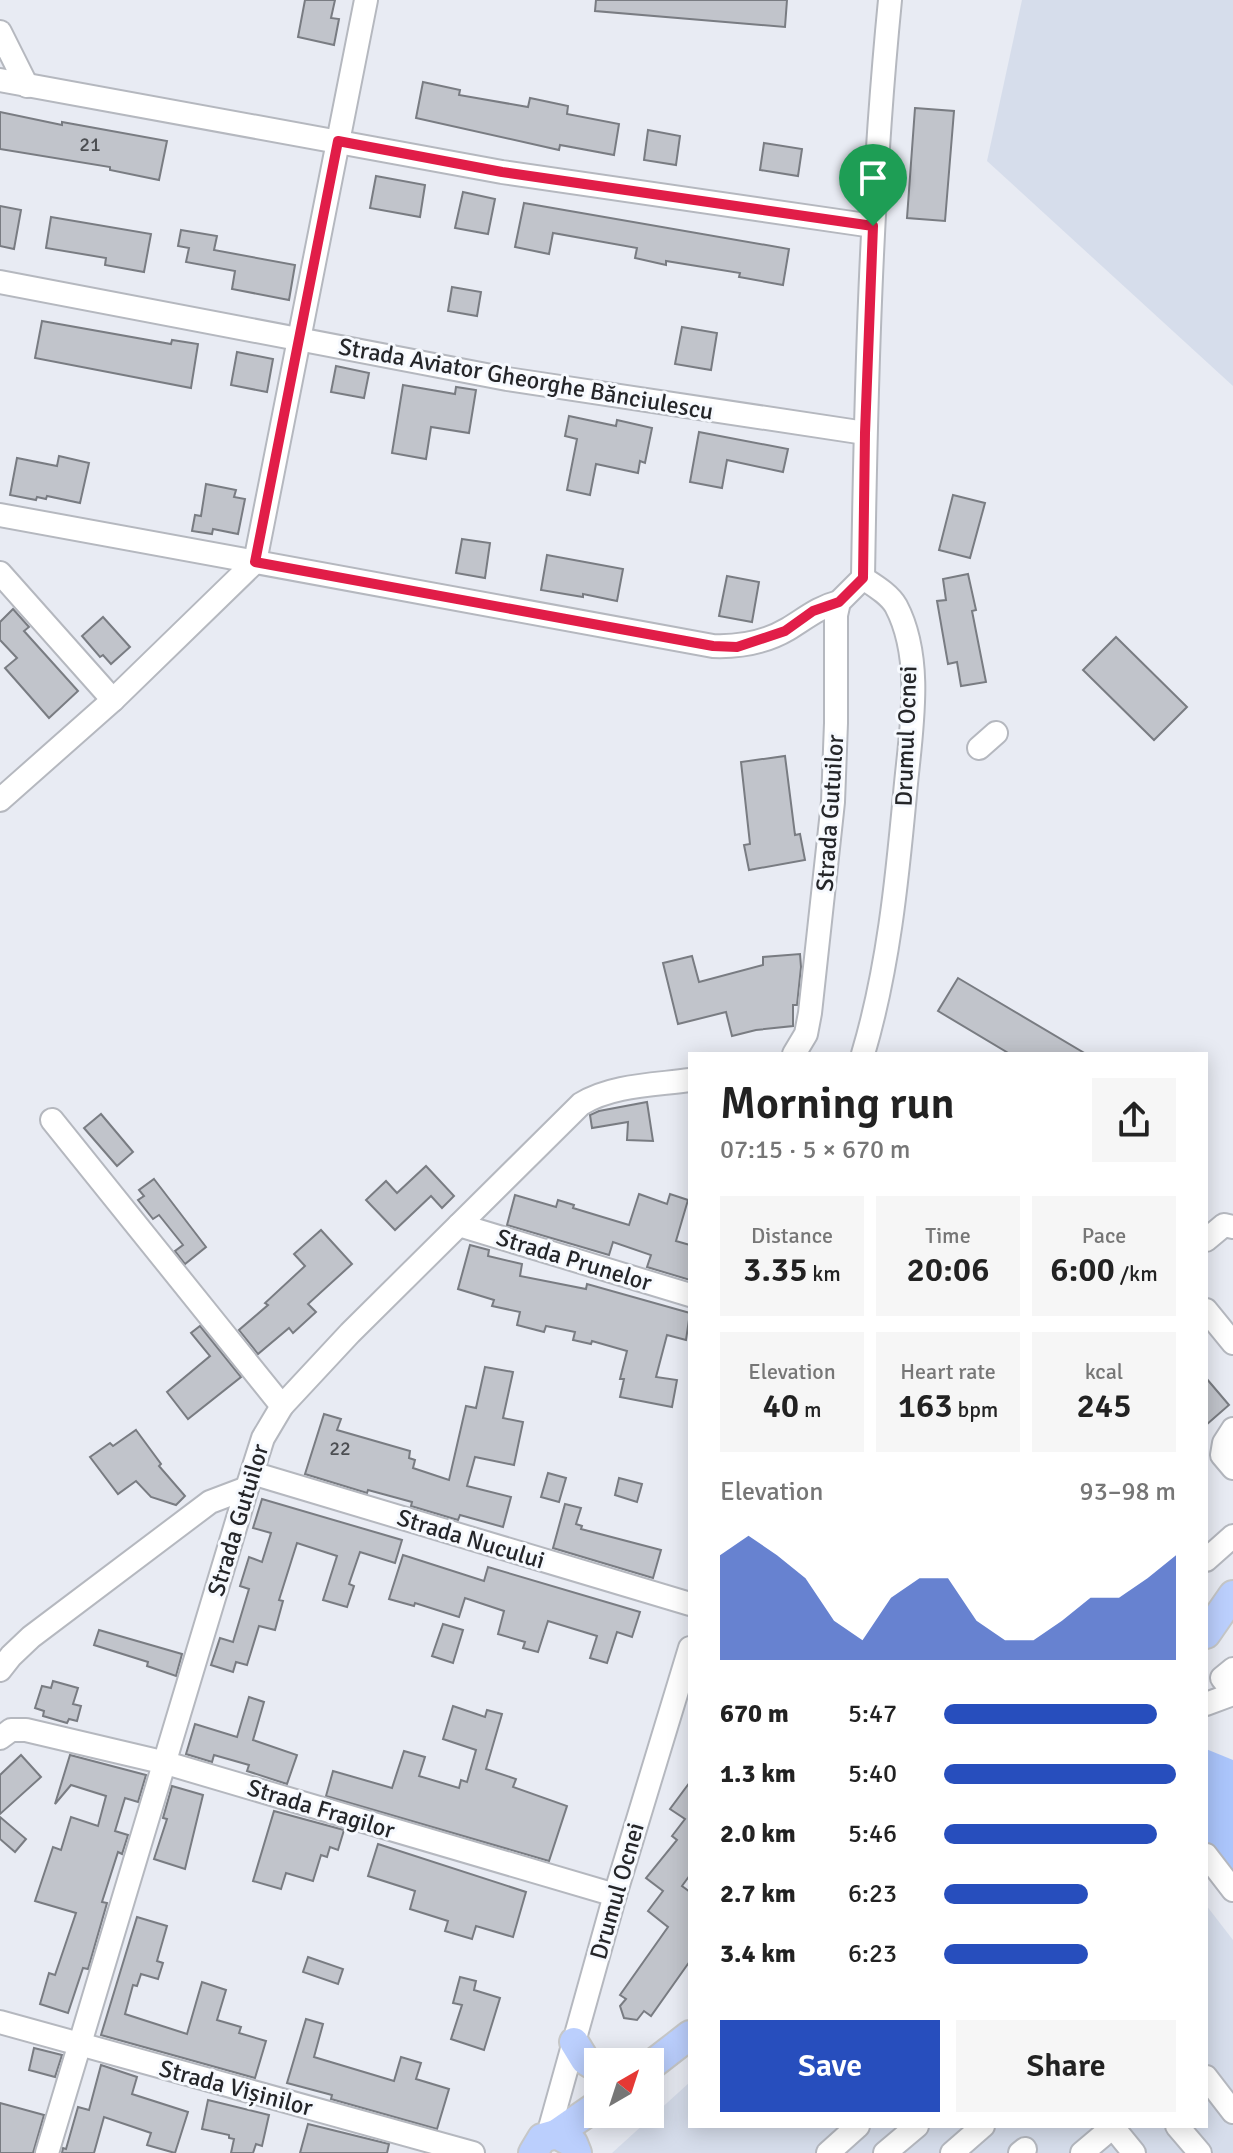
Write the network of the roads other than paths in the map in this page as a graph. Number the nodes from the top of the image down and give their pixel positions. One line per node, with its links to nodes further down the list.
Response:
1 (366, 0): 6 (street)
2 (890, 0): 7 (street)
3 (0, 32): 5 (street)
4 (0, 80): 5 (street)
5 (27, 86): 6 (street)
6 (338, 141): 7 (street); 9 (street)
7 (873, 226): 10 (street)
8 (0, 282): 9 (street, Strada Aviator Gheorghe Bănciulescu)
9 (300, 339): 10 (street, Strada Aviator Gheorghe Bănciulescu); 12 (street)
10 (865, 433): 14 (street)
11 (0, 515): 12 (street)
12 (255, 562): 15 (street); 16 (street)
13 (0, 573): 16 (street)
14 (863, 578): 15 (street); 19 (street, Drumul Ocnei)
15 (839, 602): 18 (street, Strada Gutuilor)
16 (113, 700): 17 (street)
17 (0, 800)
18 (795, 1052)
19 (864, 1052)
20 (688, 1080): 22 (street, Strada Gutuilor)
21 (52, 1120): 28 (street)
22 (459, 1225): 25 (street, Strada Prunelor); 28 (street, Strada Gutuilor)
23 (1233, 1227): 24 (street)
24 (1208, 1238)
25 (688, 1294)
26 (1208, 1312): 27 (street)
27 (1233, 1343)
28 (282, 1406): 31 (street, Strada Gutuilor)
29 (1233, 1429): 30 (street)
30 (1233, 1468)
31 (250, 1480): 35 (street, Strada Nucului); 38 (street); 42 (street, Strada Gutuilor)
32 (1233, 1536): 33 (street)
33 (1208, 1558)
34 (1233, 1595): 36 (main road)
35 (688, 1603)
36 (1217, 1630)
37 (688, 1655): 45 (street, Drumul Ocnei)
38 (0, 1670)
39 (1232, 1684): 40 (street)
40 (1208, 1702)
41 (0, 1738): 42 (street, Strada Fragilor)
42 (166, 1763): 45 (street, Strada Fragilor); 49 (street, Strada Gutuilor)
43 (1208, 1858): 44 (street)
44 (1233, 1890)
45 (615, 1895): 48 (street, Drumul Ocnei)
46 (0, 2022): 49 (street, Strada Vișinilor)
47 (688, 2037): 50 (main road)
48 (574, 2042): 51 (main road); 62 (street, Drumul Ocnei)
49 (79, 2045): 63 (street, Strada Gutuilor); 64 (street, Strada Vișinilor)
50 (664, 2055)
51 (584, 2058)
52 (1208, 2080): 53 (street)
53 (1233, 2112)
54 (584, 2119): 62 (main road)
55 (584, 2128): 62 (main road)
56 (856, 2128): 65 (street)
57 (915, 2128): 66 (street)
58 (981, 2128): 67 (street)
59 (1111, 2128): 68 (street)
60 (1115, 2128): 69 (street)
61 (1179, 2128): 70 (street)
62 (558, 2145)
63 (47, 2153)
64 (473, 2153)
65 (828, 2153)
66 (885, 2153)
67 (952, 2153)
68 (1082, 2153)
69 (1134, 2153)
70 (1200, 2153)

